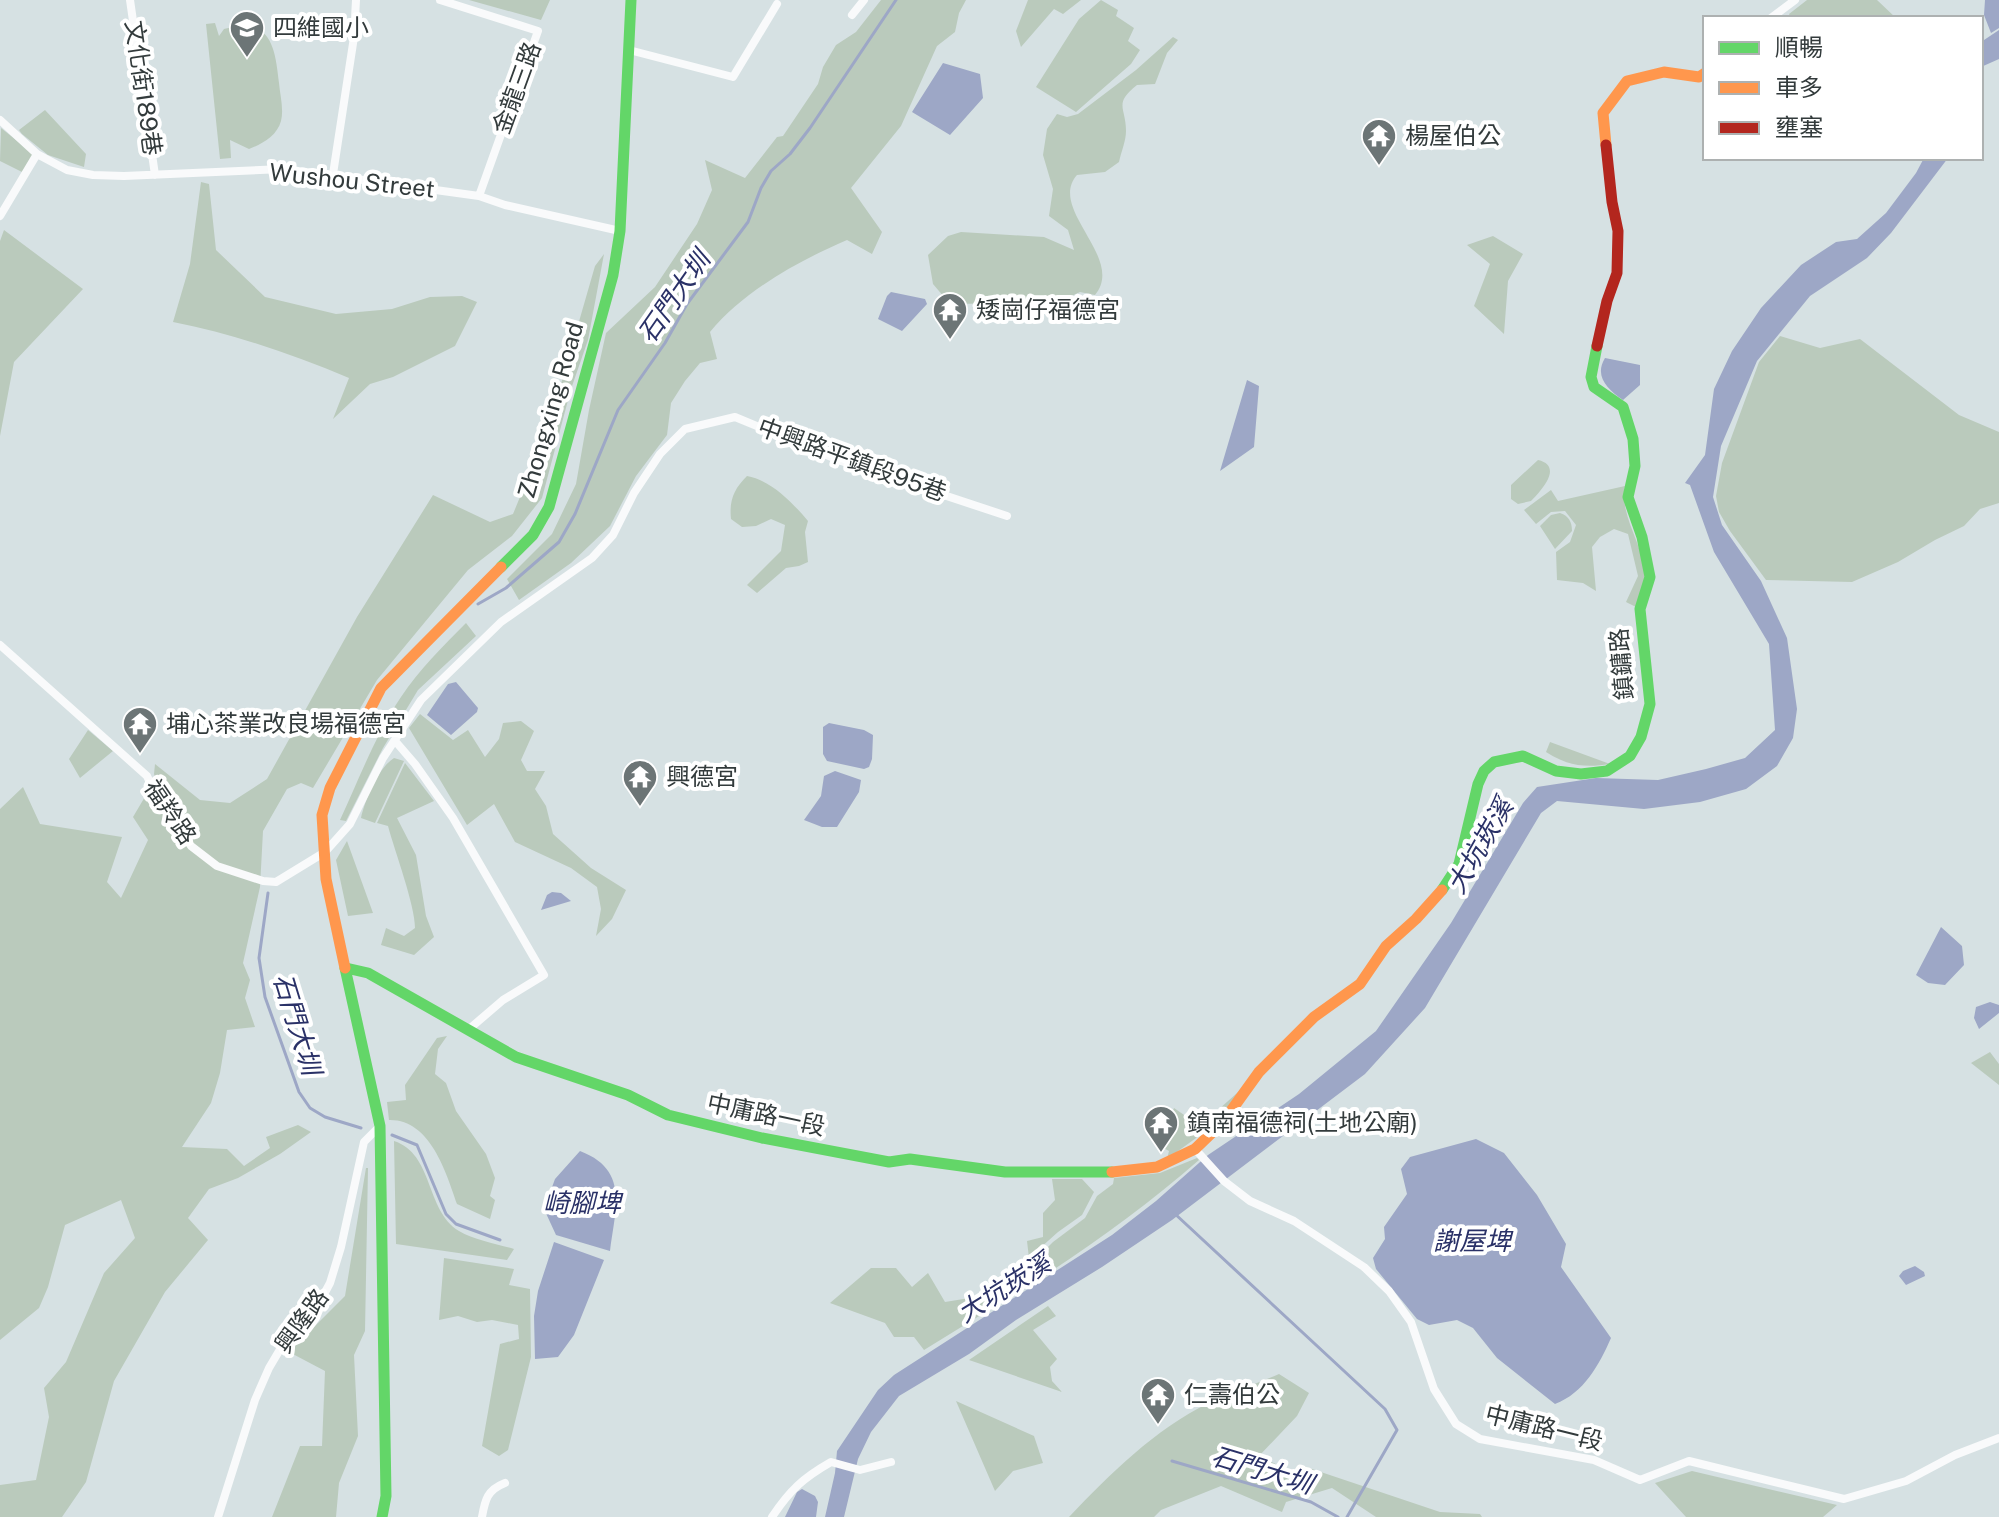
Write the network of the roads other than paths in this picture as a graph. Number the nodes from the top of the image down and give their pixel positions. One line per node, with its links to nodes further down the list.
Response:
1 (130, 0): 15 (street, 文化街189巷)
2 (356, 0): 14 (street)
3 (440, 0): 16 (street, 金龍三路)
4 (631, 0): 10 (street, Zhongxing Road)
5 (1795, 0): 9 (street)
6 (860, 1): 8 (street)
7 (777, 4): 10 (street)
8 (852, 15)
9 (1774, 16)
10 (629, 50): 18 (street, Zhongxing Road)
11 (1703, 74): 26 (street, 鎮鏞路)
12 (0, 120): 13 (street, Wushou Street)
13 (37, 154): 15 (street, Wushou Street); 17 (street)
14 (333, 174): 15 (street, Wushou Street); 16 (street, Wushou Street)
15 (155, 175)
16 (479, 196): 18 (street, Wushou Street)
17 (0, 216)
18 (620, 231): 22 (street, Zhongxing Road)
19 (1007, 516): 21 (street, 中興路平鎮段95巷)
20 (0, 645): 22 (street, 福羚路)
21 (396, 742): 22 (street, 中興路平鎮段95巷); 24 (street)
22 (325, 852): 23 (street, Zhongxing Road)
23 (346, 968): 24 (street, 中庸路一段); 25 (street, Zhongxing Road)
24 (468, 1030): 26 (street, 中庸路一段)
25 (380, 1126): 30 (street, 興隆路); 31 (street, Zhongxing Road)
26 (1198, 1152): 27 (street, 中庸路一段)
27 (1999, 1438)
28 (891, 1462): 33 (street)
29 (505, 1483): 32 (street)
30 (218, 1517)
31 (382, 1517)
32 (482, 1517)
33 (772, 1517)

